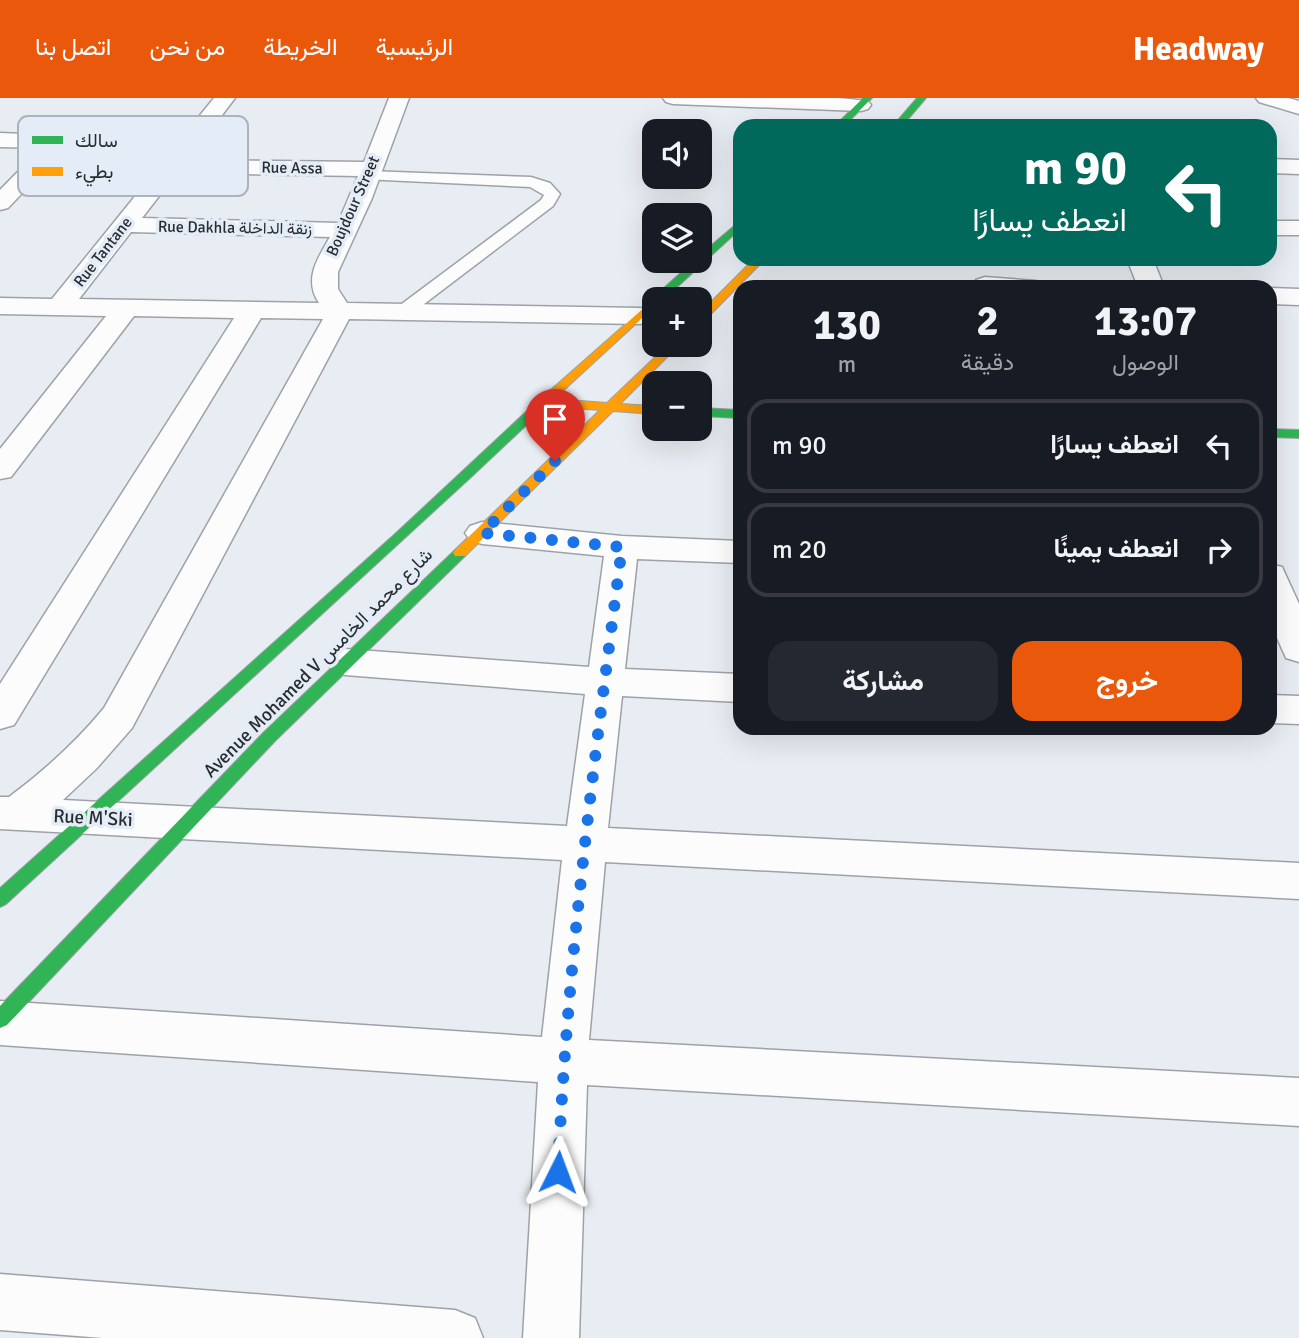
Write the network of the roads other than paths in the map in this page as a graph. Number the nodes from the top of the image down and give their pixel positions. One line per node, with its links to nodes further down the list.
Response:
1 (225, 98): 8 (street, Rue Tantane)
2 (399, 98): 16 (street, Boujdour Street)
3 (673, 98): 6 (street)
4 (922, 98): 10 (main road)
5 (1266, 98): 7 (street)
6 (865, 101): 9 (main road)
7 (1299, 108)
8 (211, 116)
9 (846, 119)
10 (903, 119)
11 (0, 140): 12 (street)
12 (18, 141)
13 (1277, 166): 14 (street)
14 (1299, 167)
15 (248, 169): 16 (street, Rue Assa)
16 (369, 173): 23 (street, Boujdour Street); 38 (lane)
17 (18, 184): 19 (street)
18 (148, 196): 20 (street, Rue Tantane)
19 (0, 203)
20 (124, 225): 23 (street, Rue Dakhla زنقة الداخلة); 33 (street, Rue Tantane)
21 (1277, 228): 22 (street)
22 (1299, 228)
23 (346, 230): 37 (street, Boujdour Street)
24 (733, 230): 28 (main road, Avenue Mohamed V شارع محمد الخامس)
25 (753, 266): 26 (main road)
26 (739, 280)
27 (733, 286): 34 (main road)
28 (672, 287)
29 (1277, 296): 30 (street)
30 (1299, 297)
31 (0, 306): 33 (street)
32 (642, 306): 38 (street)
33 (60, 307): 35 (street)
34 (712, 307)
35 (126, 308): 36 (street); 47 (street)
36 (252, 311): 37 (street); 63 (street)
37 (340, 312): 38 (street); 64 (street)
38 (401, 313)
39 (642, 314): 41 (main road, Avenue Mohamed V شارع محمد الخامس)
40 (662, 357): 42 (main road, Avenue Mohamed V شارع محمد الخامس)
41 (544, 402): 42 (main road); 65 (main road, Avenue Mohamed V شارع محمد الخامس)
42 (610, 408): 43 (main road); 51 (main road, Avenue Mohamed V شارع محمد الخامس)
43 (642, 409)
44 (712, 413): 45 (main road)
45 (733, 414)
46 (0, 430): 47 (street)
47 (30, 431): 50 (street)
48 (1277, 433): 49 (main road)
49 (1299, 434)
50 (0, 470)
51 (482, 533): 52 (street); 58 (main road, Avenue Mohamed V شارع محمد الخامس)
52 (622, 547): 53 (street); 59 (street)
53 (733, 552)
54 (1277, 575): 55 (street)
55 (1299, 576)
56 (1277, 593): 57 (street)
57 (1299, 649)
58 (345, 662): 59 (street); 66 (main road, Avenue Mohamed V شارع محمد الخامس)
59 (605, 682): 60 (street); 67 (street)
60 (733, 688)
61 (1277, 709): 62 (street)
62 (1299, 710)
63 (0, 715)
64 (8, 814): 65 (street, Rue M'Ski)
65 (87, 817): 66 (street, Rue M'Ski); 69 (main road, Avenue Mohamed V شارع محمد الخامس)
66 (187, 824): 67 (street, Rue M'Ski); 70 (main road, Avenue Mohamed V شارع محمد الخامس)
67 (585, 845): 68 (street, Rue M'Ski); 71 (street)
68 (1299, 881)
69 (0, 899)
70 (0, 1021): 71 (street)
71 (563, 1061): 72 (street); 75 (street)
72 (1299, 1102)
73 (0, 1302): 74 (street)
74 (455, 1338)
75 (551, 1338)

